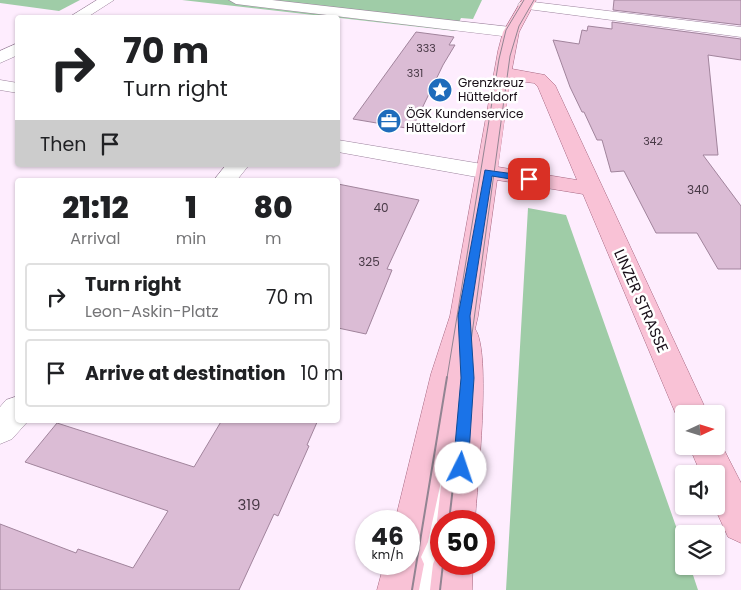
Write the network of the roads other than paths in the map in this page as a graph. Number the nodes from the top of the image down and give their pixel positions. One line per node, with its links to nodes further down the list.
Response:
1 (107, 0): 5 (street)
2 (236, 0): 6 (street)
3 (527, 3): 4 (street); 6 (main road)
4 (585, 6): 7 (street)
5 (80, 15)
6 (511, 32): 10 (main road)
7 (741, 32)
8 (15, 50): 9 (street)
9 (0, 58)
10 (502, 73): 15 (main road); 17 (main road, LINZER STRASSE)
11 (0, 84): 12 (street)
12 (15, 87)
13 (340, 146): 15 (street)
14 (236, 167): 16 (street)
15 (488, 172): 17 (main road); 18 (main road)
16 (227, 178)
17 (591, 189): 19 (main road, LINZER STRASSE)
18 (464, 316): 23 (main road); 24 (main road); 29 (street)
19 (688, 405)
20 (15, 413): 21 (street)
21 (0, 429)
22 (710, 455): 25 (main road)
23 (416, 510)
24 (457, 510)
25 (741, 524)
26 (401, 575): 28 (main road)
27 (452, 575): 30 (main road)
28 (398, 590)
29 (426, 590)
30 (451, 590)

